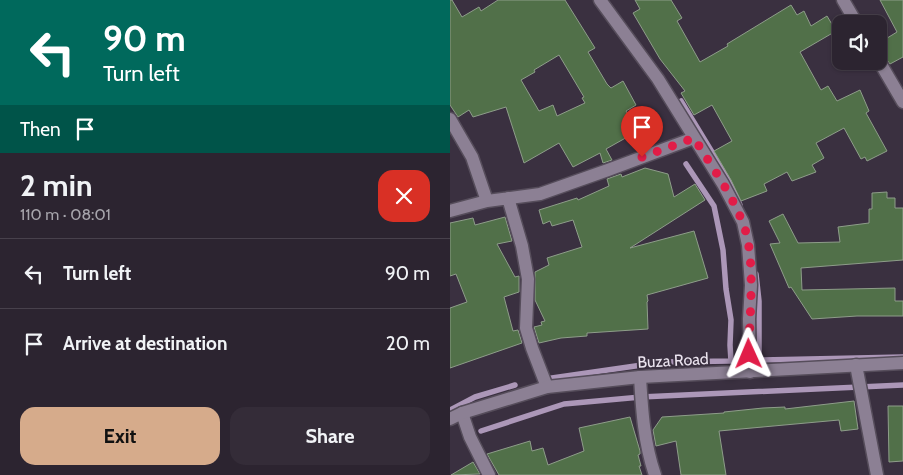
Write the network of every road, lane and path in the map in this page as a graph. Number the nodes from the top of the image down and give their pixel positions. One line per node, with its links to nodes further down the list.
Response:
1 (600, 0): 7 (street)
2 (843, 0): 3 (street)
3 (852, 15)
4 (884, 70): 5 (street)
5 (903, 102)
6 (450, 119): 9 (street)
7 (694, 138): 8 (street); 13 (street)
8 (508, 198): 9 (street); 15 (street)
9 (487, 201): 10 (street)
10 (450, 211)
11 (903, 363): 12 (street, Buza Road)
12 (856, 365): 13 (street, Buza Road); 20 (street)
13 (750, 372): 14 (street, Buza Road)
14 (640, 377): 15 (street, Buza Road); 19 (street)
15 (547, 387): 16 (street, Buza Road)
16 (462, 414): 17 (street, Buza Road); 18 (street)
17 (450, 419)
18 (489, 475)
19 (655, 475)
20 (877, 475)

